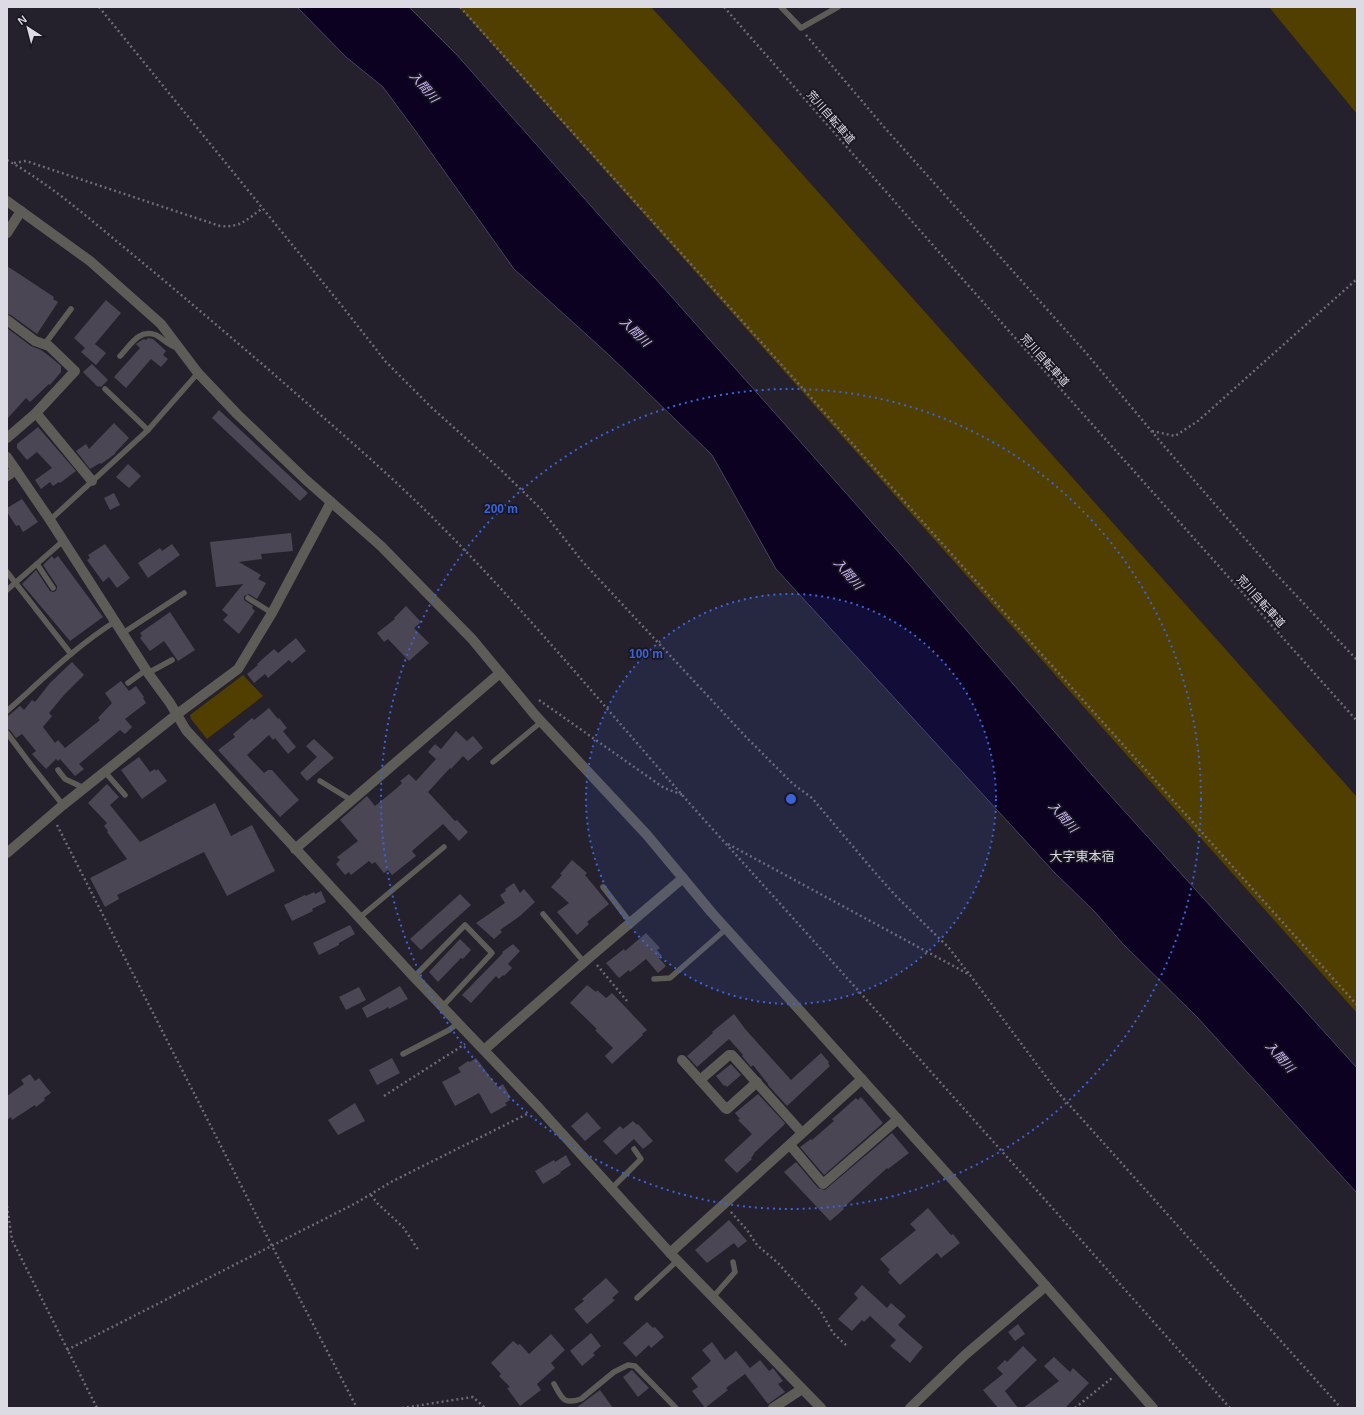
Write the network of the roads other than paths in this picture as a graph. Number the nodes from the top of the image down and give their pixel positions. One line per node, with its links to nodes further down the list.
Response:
1 (781, 7): 2 (lane)
2 (838, 7)
3 (7, 200): 4 (street)
4 (21, 212): 5 (street); 9 (street)
5 (7, 233)
6 (71, 309): 8 (lane)
7 (7, 320): 8 (street)
8 (44, 345): 13 (street)
9 (178, 348): 10 (lane); 11 (street)
10 (120, 356)
11 (198, 373): 14 (lane); 20 (street)
12 (105, 388): 14 (lane)
13 (36, 413): 15 (street); 19 (street)
14 (148, 430): 19 (lane)
15 (7, 438)
16 (7, 457): 17 (street)
17 (16, 470): 18 (street); 21 (street)
18 (7, 476)
19 (92, 481): 21 (lane)
20 (331, 502): 30 (street); 36 (street)
21 (50, 520): 22 (street)
22 (63, 541): 23 (lane); 31 (street)
23 (37, 564): 25 (lane); 26 (lane)
24 (7, 572): 25 (lane)
25 (16, 582): 27 (lane); 33 (lane)
26 (53, 588)
27 (7, 590)
28 (184, 593): 32 (lane)
29 (248, 598): 30 (lane)
30 (272, 613): 39 (street)
31 (116, 621): 32 (street); 33 (lane)
32 (123, 633): 35 (street)
33 (71, 654): 38 (lane)
34 (172, 660): 35 (lane)
35 (147, 672): 37 (lane); 39 (street)
36 (500, 673): 40 (street); 48 (street)
37 (128, 683)
38 (7, 711)
39 (176, 715): 44 (street); 51 (street)
40 (541, 722): 42 (lane); 53 (street)
41 (7, 733): 49 (lane)
42 (493, 762)
43 (58, 770): 46 (lane)
44 (105, 772): 46 (street); 47 (lane)
45 (320, 781): 48 (lane)
46 (84, 788): 49 (street)
47 (125, 795)
48 (351, 800): 51 (street)
49 (63, 805): 52 (street)
50 (444, 847): 56 (lane)
51 (295, 849): 56 (street)
52 (7, 853)
53 (682, 878): 57 (street); 58 (street)
54 (603, 887): 57 (lane)
55 (543, 914): 59 (lane)
56 (359, 918): 60 (street)
57 (630, 922): 59 (street)
58 (726, 929): 61 (lane); 67 (street)
59 (587, 959): 64 (street)
60 (414, 977): 62 (street); 62 (lane)
61 (654, 979)
62 (442, 1007): 63 (street)
63 (457, 1024): 64 (street); 65 (lane)
64 (484, 1050): 74 (street)
65 (403, 1054)
66 (682, 1060): 68 (street)
67 (862, 1079): 70 (street); 71 (street)
68 (700, 1080): 69 (street); 69 (street)
69 (757, 1082): 71 (street)
70 (898, 1118): 72 (street); 77 (street)
71 (802, 1133): 72 (street)
72 (790, 1145): 75 (street)
73 (634, 1149): 74 (lane)
74 (612, 1188): 75 (street)
75 (674, 1257): 78 (street); 79 (lane)
76 (733, 1262): 78 (lane)
77 (1046, 1286): 85 (street); 86 (street)
78 (713, 1297): 81 (street)
79 (637, 1298)
80 (554, 1384): 82 (lane)
81 (802, 1388): 83 (street); 84 (street)
82 (676, 1408)
83 (773, 1408)
84 (821, 1408)
85 (910, 1408)
86 (1153, 1408)

